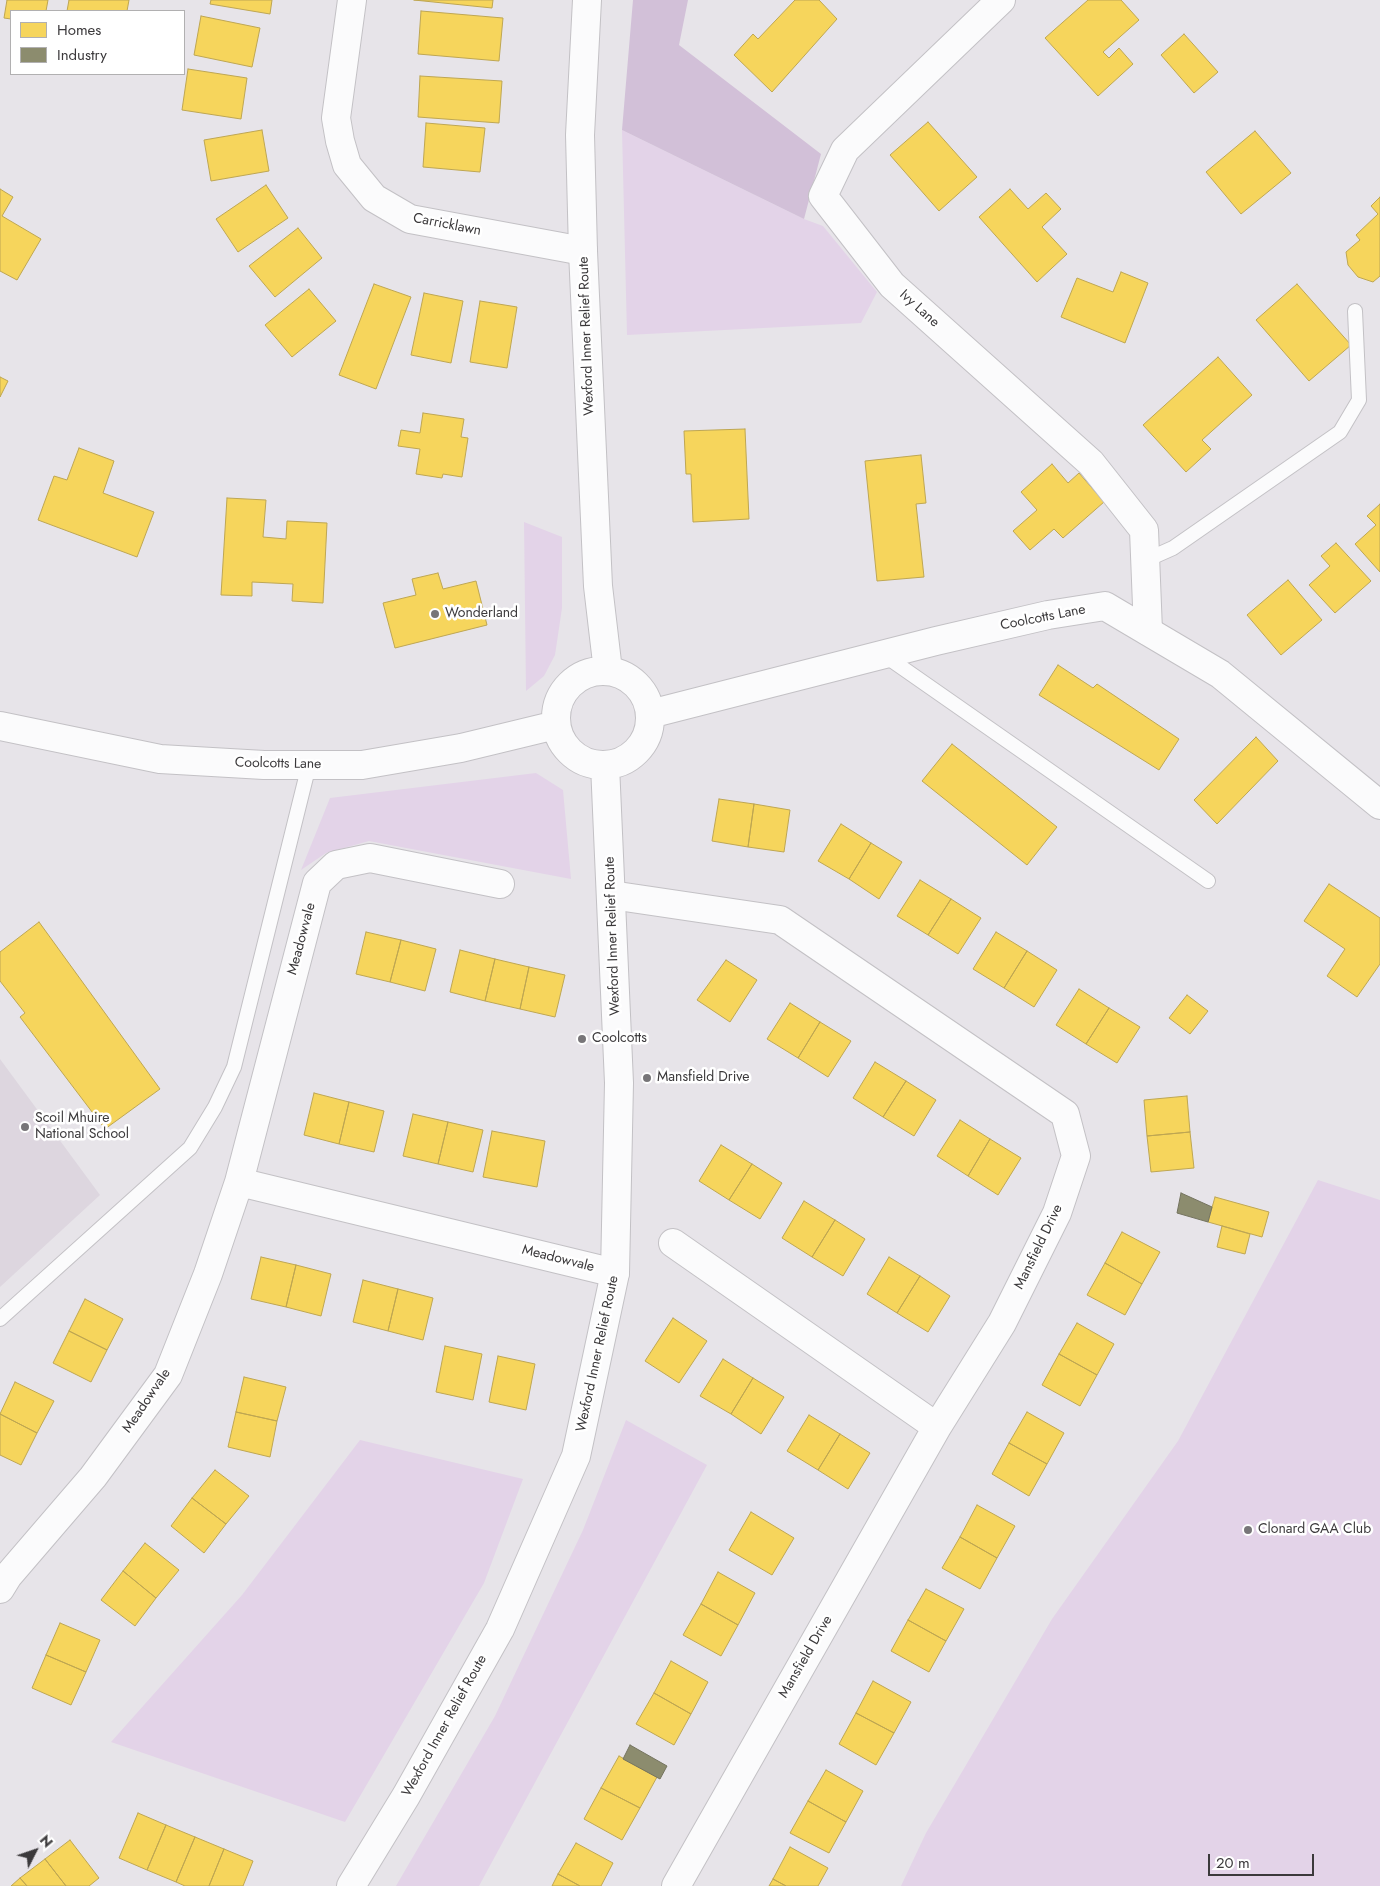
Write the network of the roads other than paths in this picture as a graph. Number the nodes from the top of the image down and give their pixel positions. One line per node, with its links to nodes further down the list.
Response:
1 (352, 0): 4 (street, Carricklawn)
2 (587, 0): 4 (street, Wexford Inner Relief Route)
3 (1001, 0): 6 (street, Ivy Lane)
4 (583, 251): 9 (street, Wexford Inner Relief Route)
5 (1355, 311): 6 (lane)
6 (1146, 560): 7 (street, Ivy Lane)
7 (1148, 631): 8 (street, Coolcotts Lane); 15 (street, Coolcotts Lane)
8 (883, 654): 10 (street, Coolcotts Lane); 16 (lane)
9 (608, 670): 10 (street); 11 (street)
10 (650, 714): 14 (street)
11 (556, 725): 13 (street, Coolcotts Lane); 14 (street)
12 (0, 726): 13 (street, Coolcotts Lane)
13 (309, 765): 22 (lane)
14 (605, 765): 18 (street, Wexford Inner Relief Route)
15 (1380, 806)
16 (1208, 881)
17 (500, 884): 19 (street, Meadowvale)
18 (612, 896): 21 (street, Wexford Inner Relief Route); 23 (street, Mansfield Drive)
19 (239, 1182): 21 (street, Meadowvale); 24 (street, Meadowvale)
20 (673, 1243): 23 (street)
21 (615, 1272): 25 (street, Wexford Inner Relief Route)
22 (0, 1319)
23 (936, 1427): 26 (street, Mansfield Drive)
24 (0, 1588)
25 (351, 1886)
26 (676, 1886)

